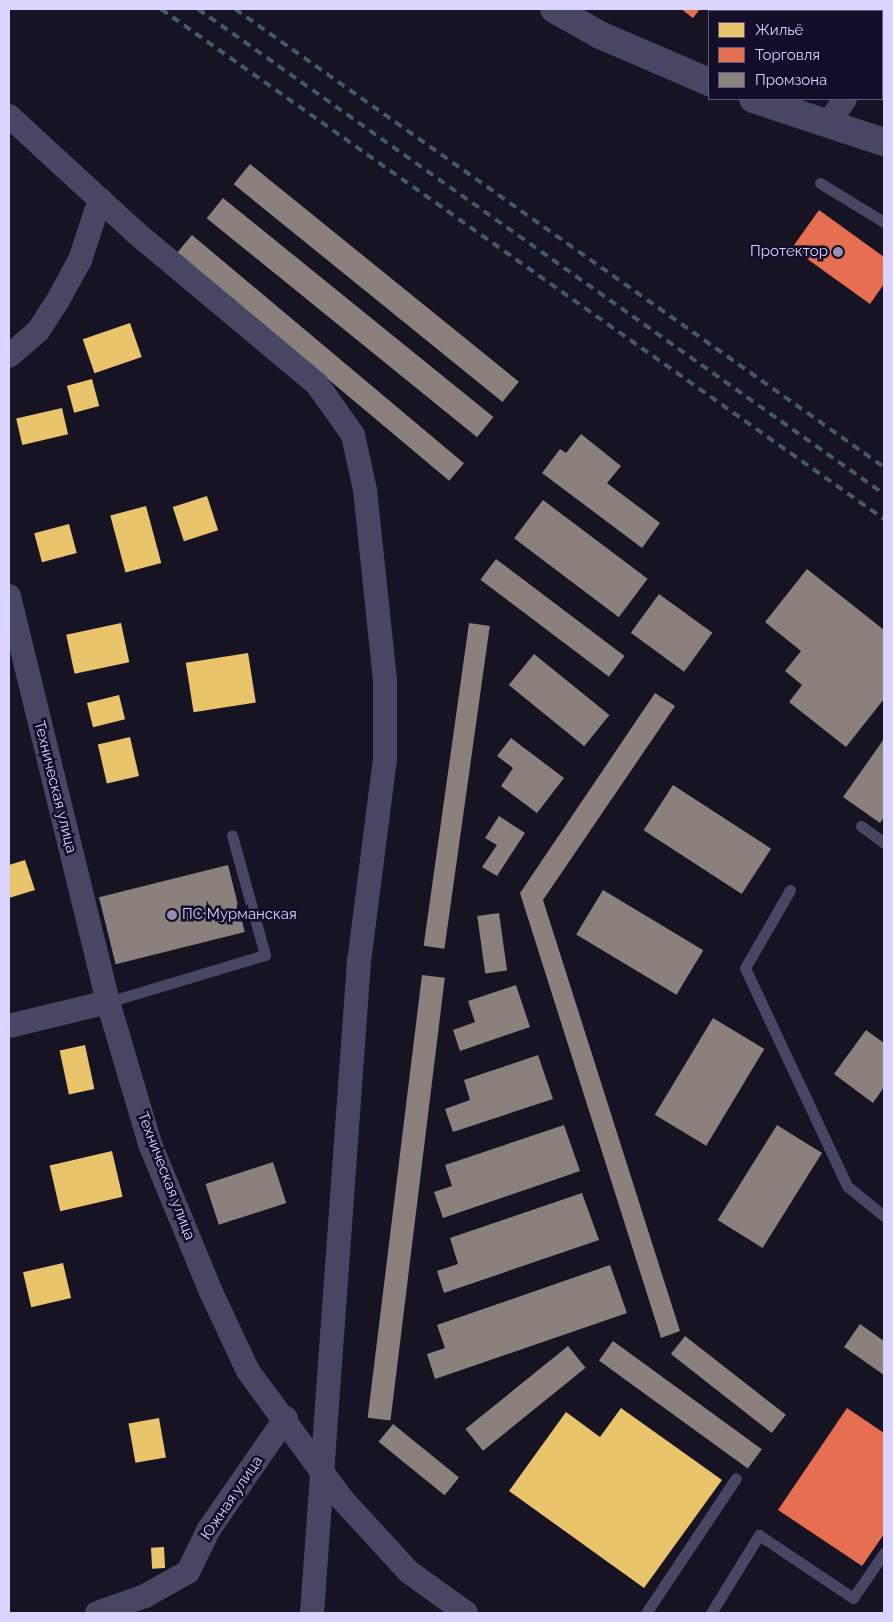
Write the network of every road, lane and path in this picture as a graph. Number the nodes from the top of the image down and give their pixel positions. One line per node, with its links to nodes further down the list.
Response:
1 (554, 9): 2 (street)
2 (708, 82)
3 (755, 100): 6 (street)
4 (844, 100): 6 (street)
5 (9, 116): 9 (street)
6 (828, 124): 7 (street)
7 (884, 142)
8 (820, 184): 10 (lane)
9 (100, 199): 11 (street); 21 (street)
10 (884, 222)
11 (9, 356)
12 (9, 596): 17 (street, Техническая улица)
13 (862, 826): 15 (lane)
14 (232, 835): 17 (lane)
15 (884, 843)
16 (790, 890): 19 (lane)
17 (108, 1002): 18 (street); 20 (street, Техническая улица)
18 (9, 1026)
19 (884, 1216)
20 (286, 1418): 21 (street, Техническая улица); 24 (street, Южная улица)
21 (322, 1469): 25 (street); 26 (street, Техническая улица)
22 (736, 1478): 27 (lane)
23 (884, 1552): 28 (lane)
24 (97, 1613)
25 (312, 1613)
26 (466, 1613)
27 (646, 1613)
28 (711, 1613)

